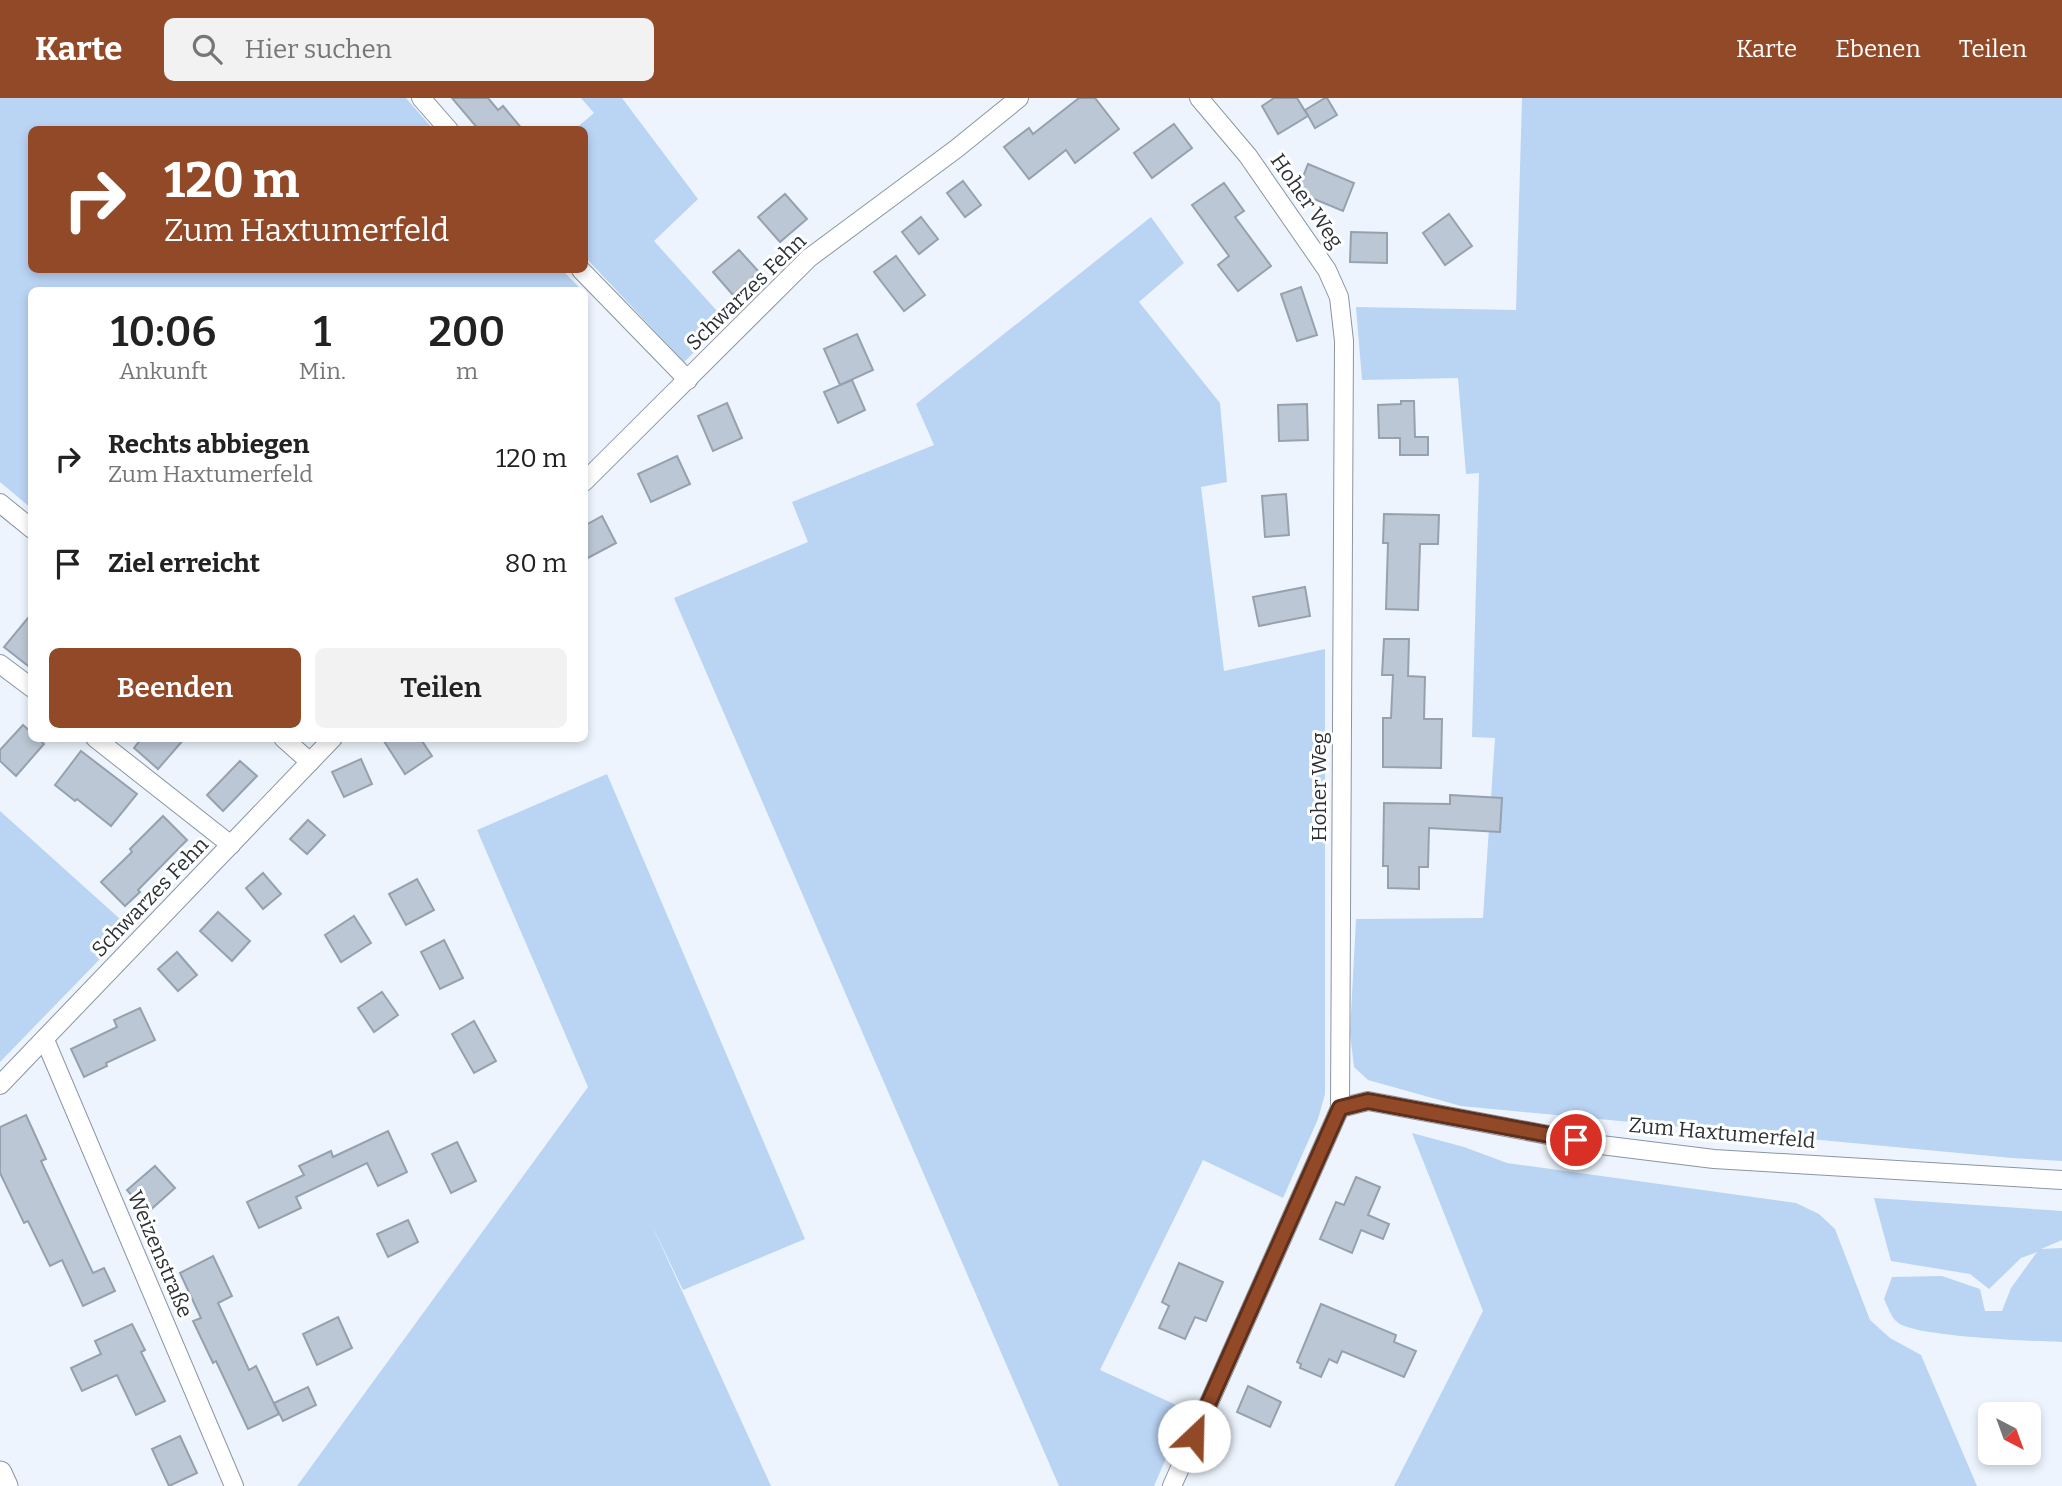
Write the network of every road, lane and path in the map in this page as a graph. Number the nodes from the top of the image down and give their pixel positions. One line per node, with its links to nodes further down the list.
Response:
1 (421, 98): 4 (street)
2 (1019, 98): 6 (street, Schwarzes Fehn)
3 (1199, 98): 19 (street, Hoher Weg)
4 (446, 126)
5 (584, 273): 6 (street)
6 (688, 380): 7 (street, Schwarzes Fehn)
7 (588, 478)
8 (0, 503): 9 (street)
9 (28, 526)
10 (0, 664): 11 (street)
11 (28, 685)
12 (100, 742): 16 (street)
13 (288, 742): 15 (street)
14 (329, 742): 15 (street, Schwarzes Fehn)
15 (310, 762): 16 (street, Schwarzes Fehn)
16 (231, 845): 17 (street, Schwarzes Fehn)
17 (45, 1040): 18 (street, Schwarzes Fehn); 23 (street, Weizenstraße)
18 (0, 1085)
19 (1340, 1108): 20 (street, Zum Haxtumerfeld); 24 (street, Hoher Weg)
20 (2062, 1180)
21 (0, 1473): 22 (street)
22 (6, 1486)
23 (234, 1486)
24 (1172, 1486)

